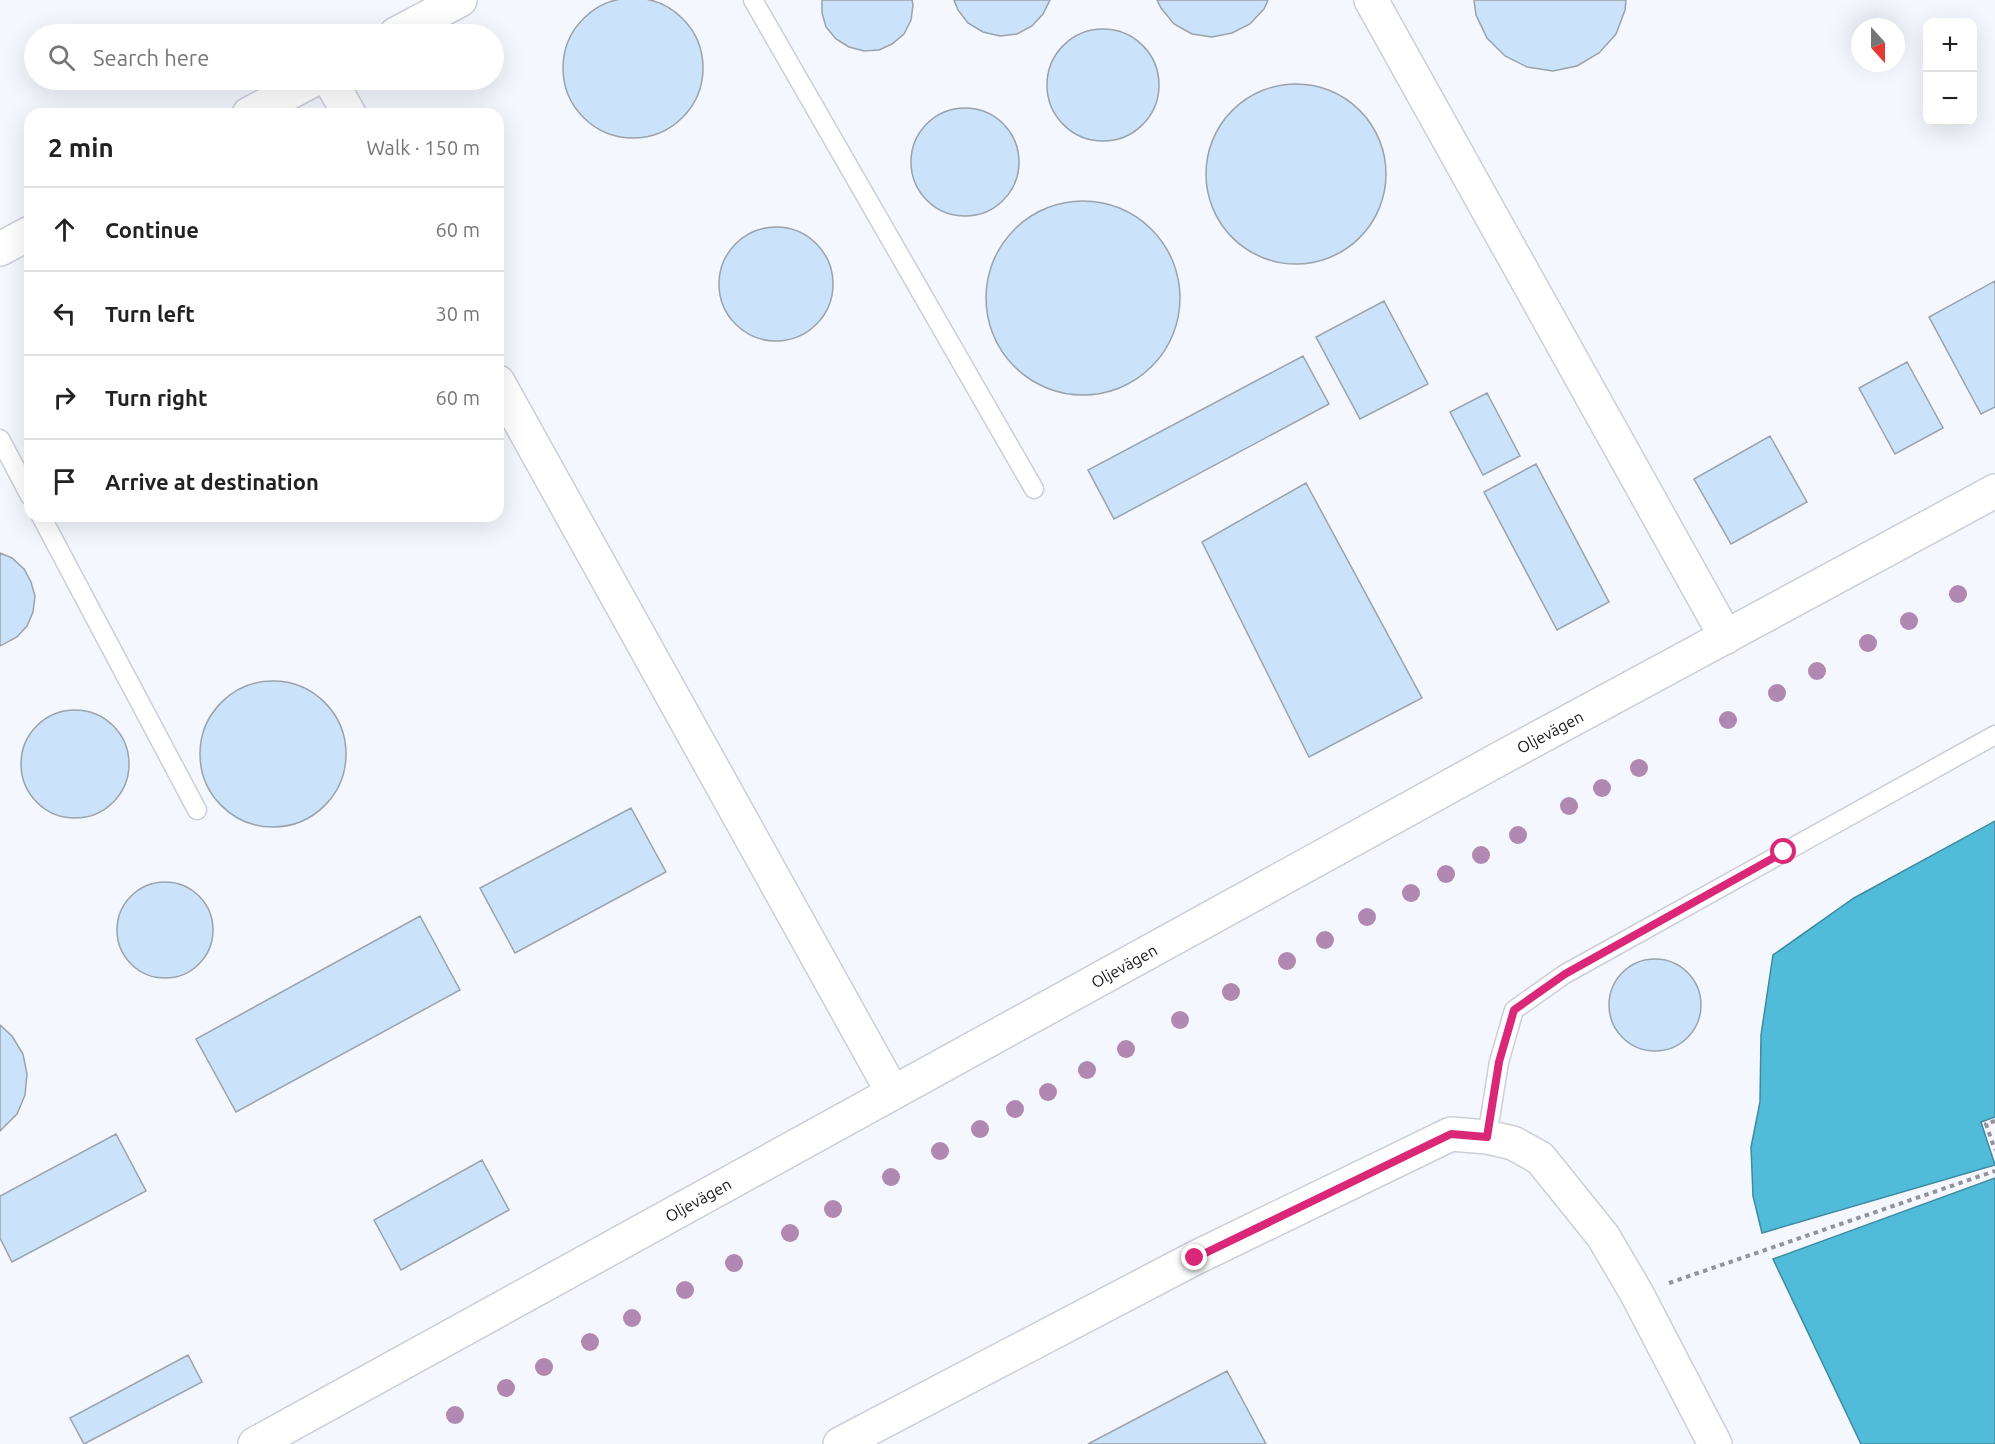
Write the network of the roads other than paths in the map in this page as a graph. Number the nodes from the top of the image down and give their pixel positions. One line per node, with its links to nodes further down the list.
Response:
1 (460, 0): 4 (street)
2 (753, 0): 14 (lane)
3 (1371, 0): 17 (street)
4 (415, 24)
5 (294, 90): 7 (street)
6 (336, 90): 8 (street)
7 (260, 108)
8 (346, 108)
9 (24, 235): 10 (street)
10 (0, 249)
11 (504, 393): 20 (street)
12 (0, 440): 13 (lane)
13 (24, 485)
14 (1034, 489)
15 (1995, 491): 17 (street, Oljevägen)
16 (43, 522): 19 (lane)
17 (1726, 637): 20 (street, Oljevägen)
18 (1995, 735): 21 (lane)
19 (197, 810)
20 (893, 1093): 22 (street, Oljevägen)
21 (1487, 1137): 23 (street); 24 (street)
22 (255, 1444)
23 (840, 1444)
24 (1715, 1444)

